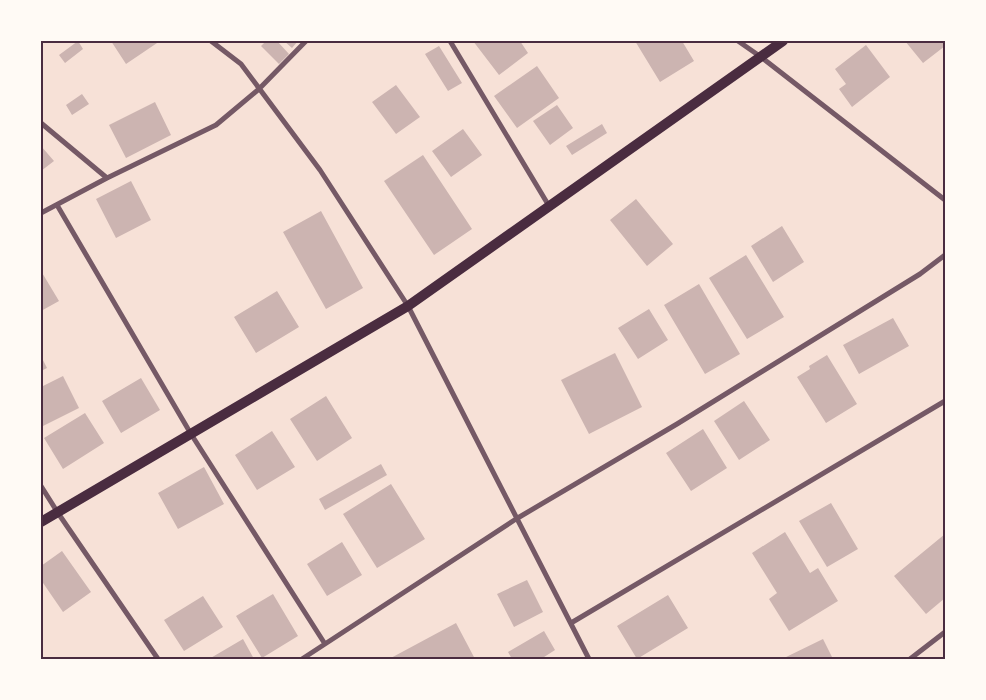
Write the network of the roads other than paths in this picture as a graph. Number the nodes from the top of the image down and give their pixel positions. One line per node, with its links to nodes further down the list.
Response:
1 (211, 41): 7 (street)
2 (306, 41): 7 (street)
3 (450, 41): 12 (street)
4 (738, 41): 6 (street)
5 (783, 41): 6 (main road)
6 (761, 57): 10 (street); 12 (main road)
7 (259, 89): 9 (street); 15 (street)
8 (41, 123): 9 (street)
9 (106, 178): 11 (street)
10 (945, 200)
11 (57, 205): 13 (street); 17 (street)
12 (549, 206): 15 (main road)
13 (41, 213)
14 (945, 254): 20 (street)
15 (408, 306): 17 (main road); 20 (street)
16 (945, 401): 22 (street)
17 (191, 434): 19 (main road); 24 (street)
18 (41, 486): 19 (street)
19 (58, 513): 21 (main road); 25 (street)
20 (516, 519): 22 (street); 24 (street)
21 (41, 522)
22 (571, 623): 27 (street)
23 (945, 632): 28 (street)
24 (325, 644): 26 (street)
25 (158, 659)
26 (302, 659)
27 (589, 659)
28 (910, 659)

